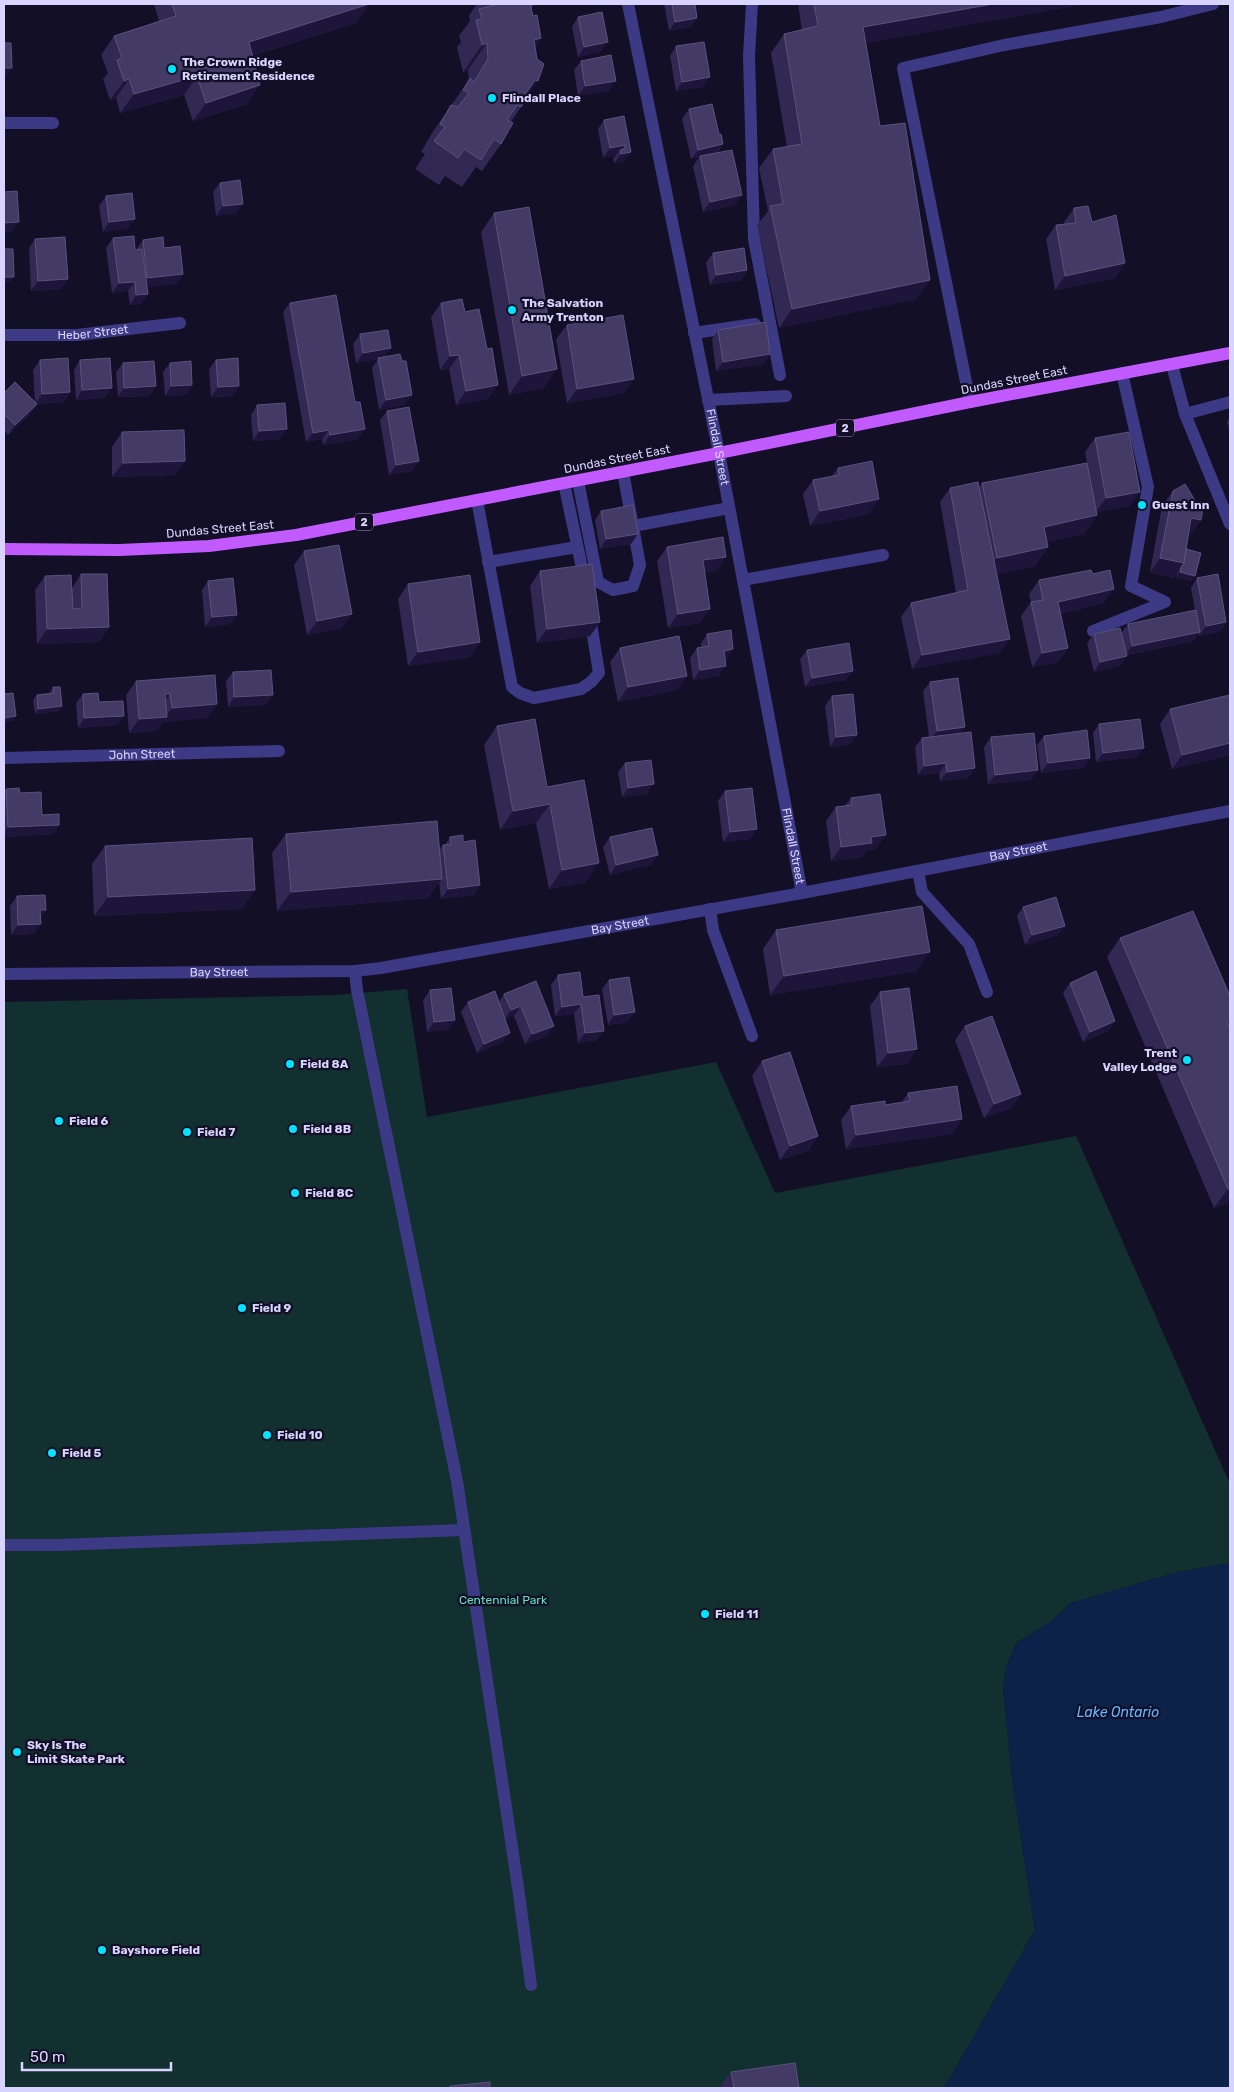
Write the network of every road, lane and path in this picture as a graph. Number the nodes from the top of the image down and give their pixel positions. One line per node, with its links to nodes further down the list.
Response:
1 (628, 4): 8 (street, Flindall Street)
2 (752, 4): 13 (street)
3 (1213, 4): 16 (street)
4 (4, 123): 5 (street)
5 (53, 123)
6 (180, 324): 9 (street, Heber Street)
7 (755, 324): 8 (street)
8 (694, 333): 15 (street, Flindall Street)
9 (4, 335)
10 (1227, 355): 11 (main road, Dundas Street East / 2)
11 (1172, 365): 12 (main road, Dundas Street East / 2); 18 (street)
12 (1122, 373): 16 (main road, Dundas Street East / 2); 32 (street)
13 (780, 375)
14 (786, 396): 15 (street)
15 (708, 400): 19 (street, Flindall Street)
16 (970, 402): 19 (main road, Dundas Street East / 2)
17 (1230, 402): 18 (street)
18 (1185, 414): 25 (street)
19 (719, 453): 20 (main road, Dundas Street East / 2); 24 (street, Flindall Street)
20 (623, 472): 21 (main road, Dundas Street East / 2); 26 (street)
21 (578, 481): 22 (main road, Dundas Street East / 2); 26 (street)
22 (564, 484): 23 (main road, Dundas Street East / 2); 27 (street)
23 (477, 500): 28 (main road, Dundas Street East / 2); 30 (street)
24 (729, 508): 26 (street); 31 (street, Flindall Street)
25 (1230, 524)
26 (633, 526)
27 (576, 547): 30 (street); 30 (street)
28 (4, 549)
29 (883, 555): 31 (street)
30 (488, 562)
31 (743, 580): 37 (street, Flindall Street)
32 (1093, 631)
33 (279, 751): 34 (street, John Street)
34 (4, 758)
35 (1230, 811): 36 (street, Bay Street)
36 (918, 870): 37 (street, Bay Street); 41 (street)
37 (802, 893): 38 (street, Bay Street)
38 (710, 909): 39 (street, Bay Street); 42 (street)
39 (355, 971): 40 (street, Bay Street); 43 (street)
40 (4, 974)
41 (987, 992)
42 (752, 1036)
43 (464, 1530): 44 (street); 45 (street)
44 (4, 1545)
45 (531, 1985)

